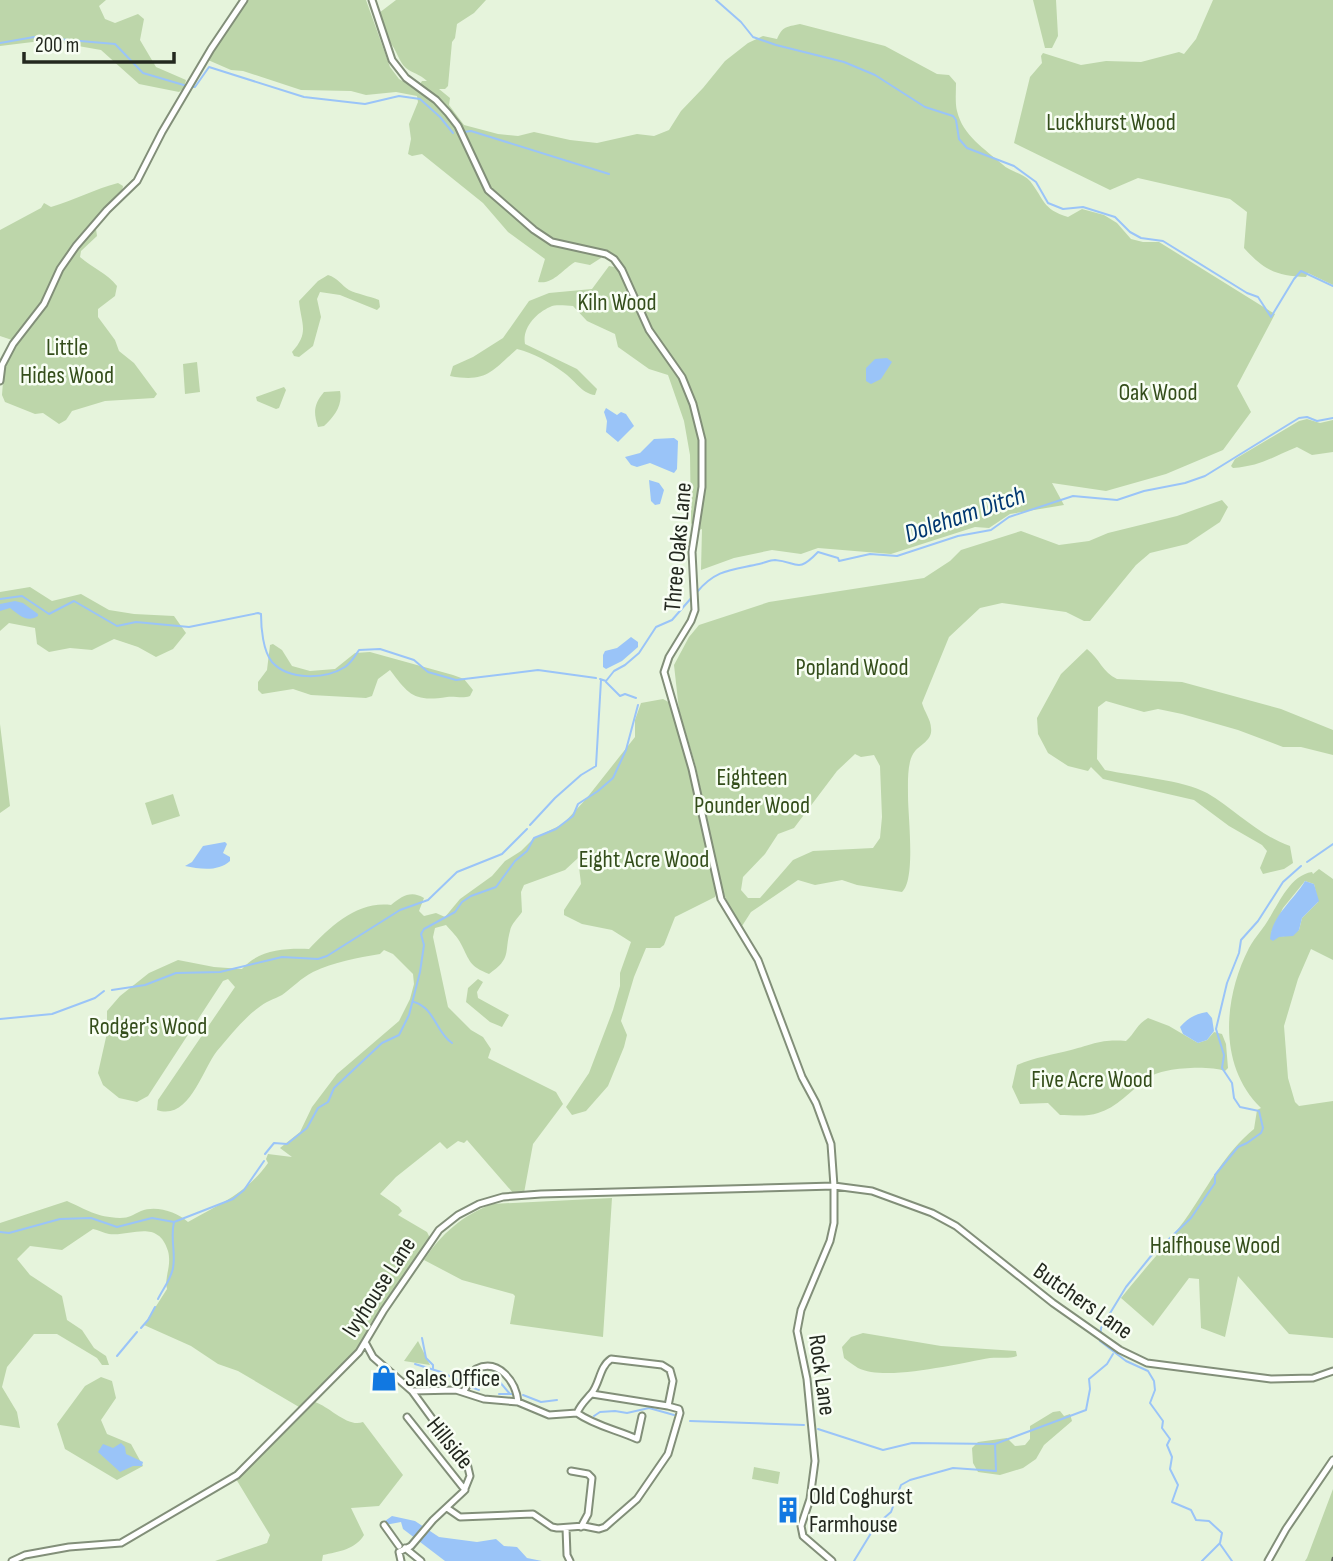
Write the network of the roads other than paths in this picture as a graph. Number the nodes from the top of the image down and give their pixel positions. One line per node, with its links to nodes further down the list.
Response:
1 (244, 0): 3 (street)
2 (372, 0): 4 (street, Three Oaks Lane)
3 (0, 381)
4 (834, 1186): 5 (street, Ivyhouse Lane); 8 (street, Butchers Lane); 29 (street, Rock Lane)
5 (366, 1344): 6 (street, Ivyhouse Lane); 7 (street)
6 (359, 1352): 7 (street); 26 (street, Ivyhouse Lane)
7 (373, 1357): 9 (street)
8 (1333, 1371)
9 (412, 1391): 10 (street); 19 (street)
10 (464, 1391): 12 (street); 12 (street)
11 (592, 1394): 13 (street); 13 (street); 14 (street)
12 (518, 1402): 14 (street)
13 (668, 1406): 22 (street)
14 (577, 1413): 15 (street)
15 (642, 1416)
16 (407, 1417): 19 (street, Hillside)
17 (1333, 1460): 30 (street)
18 (571, 1471): 22 (street)
19 (465, 1490): 20 (street)
20 (447, 1508): 23 (street); 24 (street)
21 (384, 1525): 24 (street)
22 (581, 1527): 23 (street)
23 (566, 1528): 28 (street)
24 (402, 1547): 25 (street); 27 (street)
25 (400, 1558)
26 (12, 1561)
27 (422, 1561)
28 (570, 1561)
29 (832, 1561)
30 (1268, 1561)

